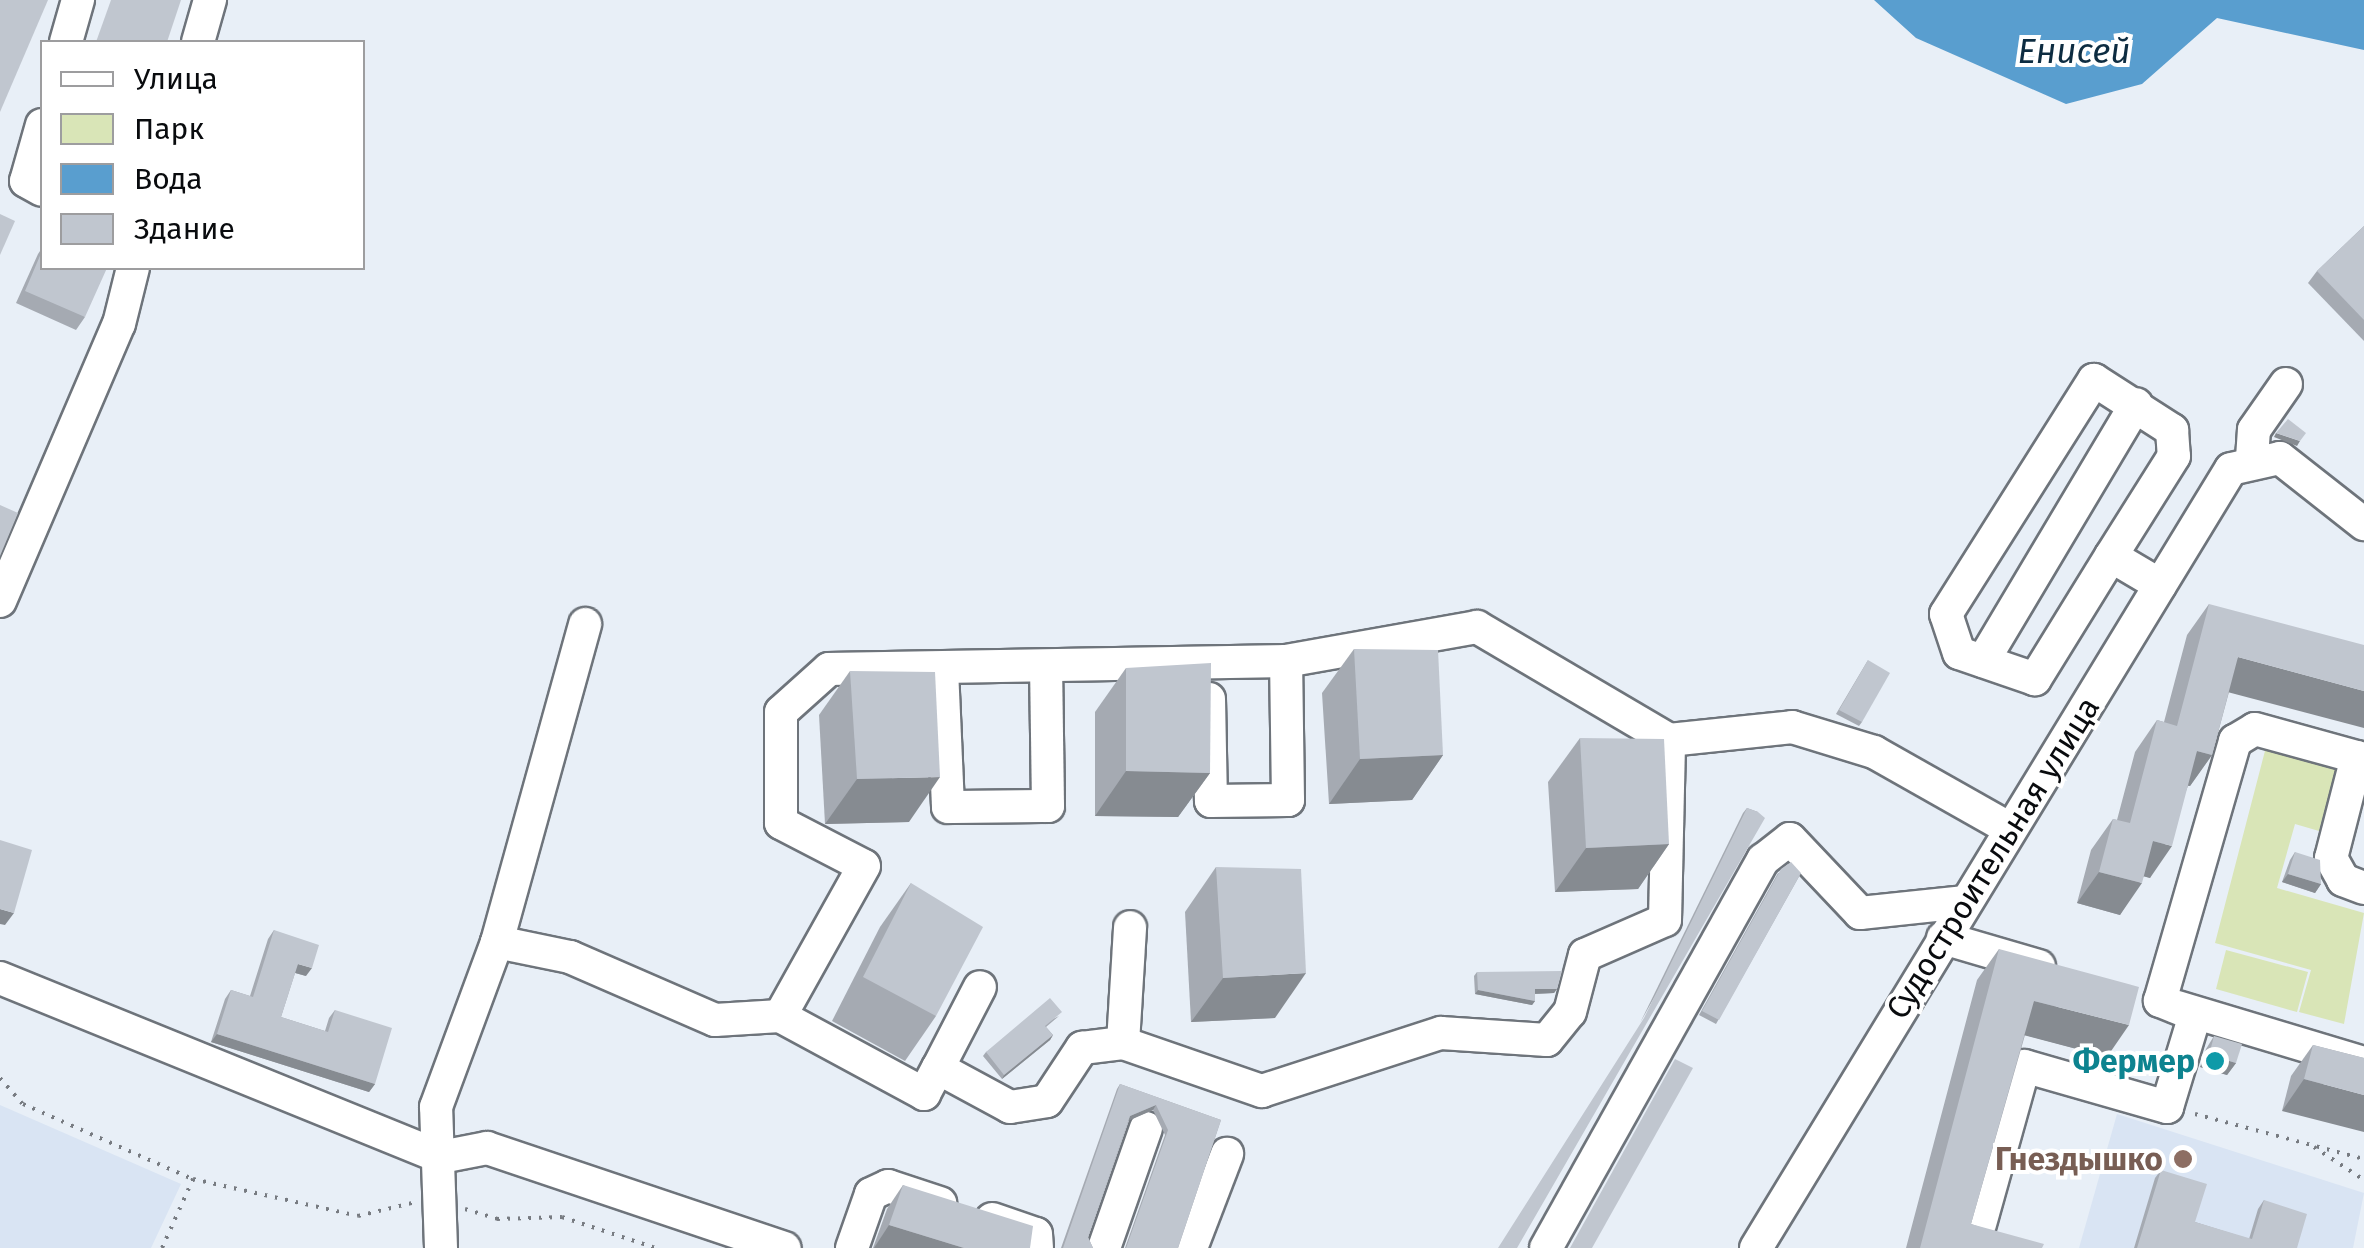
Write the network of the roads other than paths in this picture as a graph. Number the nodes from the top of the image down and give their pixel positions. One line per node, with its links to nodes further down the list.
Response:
1 (78, 0): 3 (street)
2 (210, 0): 4 (street)
3 (67, 40)
4 (199, 40)
5 (40, 132): 6 (street)
6 (40, 189)
7 (132, 270): 14 (street)
8 (2286, 384): 10 (street, Судостроительная улица)
9 (2136, 404): 12 (street); 17 (street); 17 (street)
10 (2242, 463): 11 (street); 13 (street, Судостроительная улица)
11 (2364, 524)
12 (2111, 556): 13 (street); 17 (street)
13 (2160, 585): 22 (street, Судостроительная улица)
14 (0, 601)
15 (585, 624): 27 (street)
16 (1286, 661): 18 (street); 18 (street); 21 (street)
17 (1983, 661)
18 (1209, 664): 20 (street)
19 (942, 669): 20 (street); 20 (street); 34 (street)
20 (1046, 670)
21 (1669, 740): 22 (street); 35 (street)
22 (2010, 830): 24 (street, Судостроительная улица)
23 (2364, 888): 32 (street)
24 (1965, 902): 26 (street, Судостроительная улица); 48 (street)
25 (1130, 927): 35 (street)
26 (1942, 938): 28 (street); 49 (street, Судостроительная улица)
27 (496, 942): 34 (street); 40 (street)
28 (2070, 974)
29 (0, 978): 40 (street)
30 (980, 987): 37 (street)
31 (2124, 990): 32 (street)
32 (2160, 1001): 33 (street)
33 (2195, 1015): 36 (street); 41 (street)
34 (780, 1016): 37 (street)
35 (1122, 1043): 37 (street)
36 (2364, 1064)
37 (938, 1068)
38 (1146, 1128): 46 (street)
39 (1227, 1154): 47 (street)
40 (441, 1158): 42 (street); 43 (street)
41 (1980, 1224)
42 (442, 1248)
43 (785, 1248)
44 (852, 1248): 45 (street)
45 (1037, 1248)
46 (1104, 1248)
47 (1191, 1248)
48 (1546, 1248)
49 (1756, 1248)

